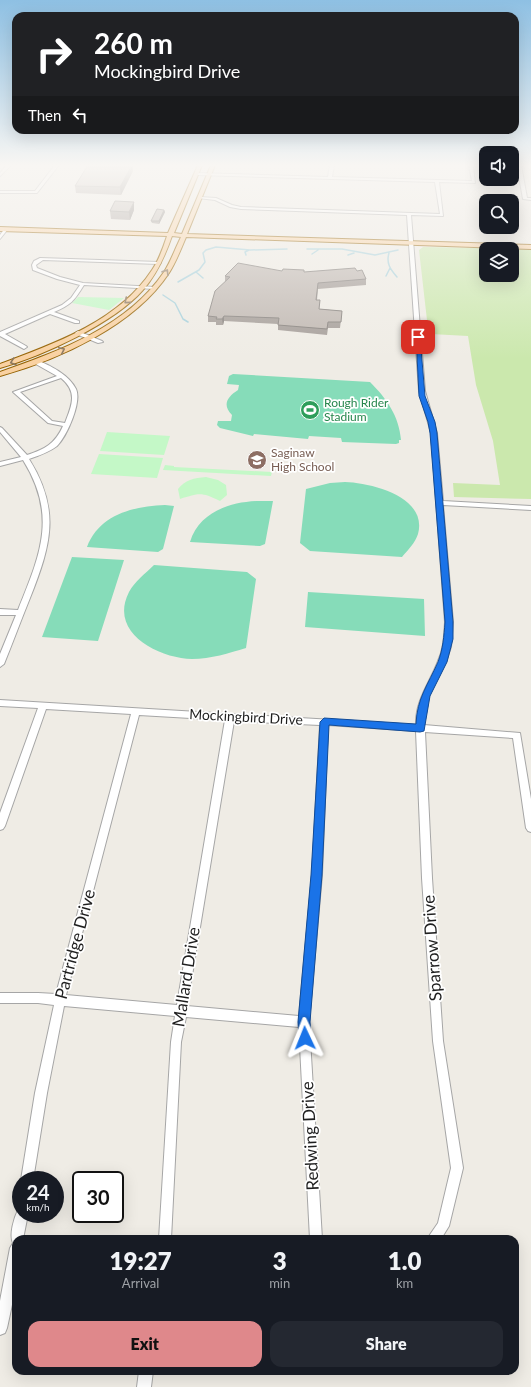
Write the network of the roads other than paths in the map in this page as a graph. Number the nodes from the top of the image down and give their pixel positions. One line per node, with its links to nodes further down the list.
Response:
1 (6, 229): 10 (street)
2 (36, 230): 7 (main road)
3 (101, 230): 7 (main road)
4 (172, 230): 7 (main road)
5 (186, 230): 8 (main road)
6 (410, 230): 12 (street, Sparrow Drive)
7 (171, 233): 8 (main road); 15 (main road)
8 (185, 233): 9 (main road); 11 (main road); 18 (main road, one-way to 8)
9 (350, 237): 11 (main road); 12 (main road)
10 (0, 238)
11 (294, 239): 12 (main road)
12 (411, 241): 13 (main road); 14 (main road); 34 (street, Sparrow Drive)
13 (531, 243)
14 (531, 247)
15 (159, 263): 16 (street); 17 (main road)
16 (83, 284): 17 (street); 19 (street)
17 (143, 286): 18 (street); 21 (main road, one-way to 21)
18 (155, 288): 23 (main road)
19 (52, 313): 20 (street); 22 (street)
20 (77, 322)
21 (78, 333): 23 (street); 27 (main road, one-way to 27)
22 (1, 334): 25 (street)
23 (89, 337): 24 (street); 26 (main road, one-way to 23)
24 (100, 342)
25 (24, 347)
26 (36, 362): 28 (main road); 29 (street)
27 (0, 366)
28 (0, 374)
29 (61, 376): 30 (street); 30 (street)
30 (66, 425): 32 (street)
31 (0, 429): 32 (street)
32 (26, 456): 33 (street); 37 (street)
33 (0, 464)
34 (439, 503): 35 (street); 44 (street, Sparrow Drive)
35 (531, 508)
36 (0, 612): 37 (street)
37 (20, 613): 38 (street)
38 (0, 664)
39 (0, 703): 40 (street, Mockingbird Drive)
40 (43, 705): 41 (street, Mockingbird Drive); 46 (street)
41 (136, 711): 42 (street, Mockingbird Drive); 49 (street, Partridge Drive)
42 (230, 717): 43 (street, Mockingbird Drive); 50 (street, Mallard Drive)
43 (324, 722): 44 (street, Mockingbird Drive); 51 (street, Redwing Drive)
44 (420, 728): 45 (street, Mockingbird Drive); 57 (street, Sparrow Drive)
45 (526, 766): 47 (street)
46 (0, 826)
47 (531, 828)
48 (0, 998): 49 (street)
49 (60, 1000): 50 (street); 52 (street, Partridge Drive)
50 (181, 1011): 51 (street); 55 (street, Mallard Drive)
51 (304, 1022): 56 (street, Redwing Drive)
52 (28, 1171)
53 (21, 1223): 54 (street)
54 (19, 1235)
55 (165, 1235)
56 (316, 1235)
57 (436, 1235)
58 (12, 1272): 59 (street)
59 (0, 1328)
60 (146, 1375): 61 (street)
61 (144, 1387)

